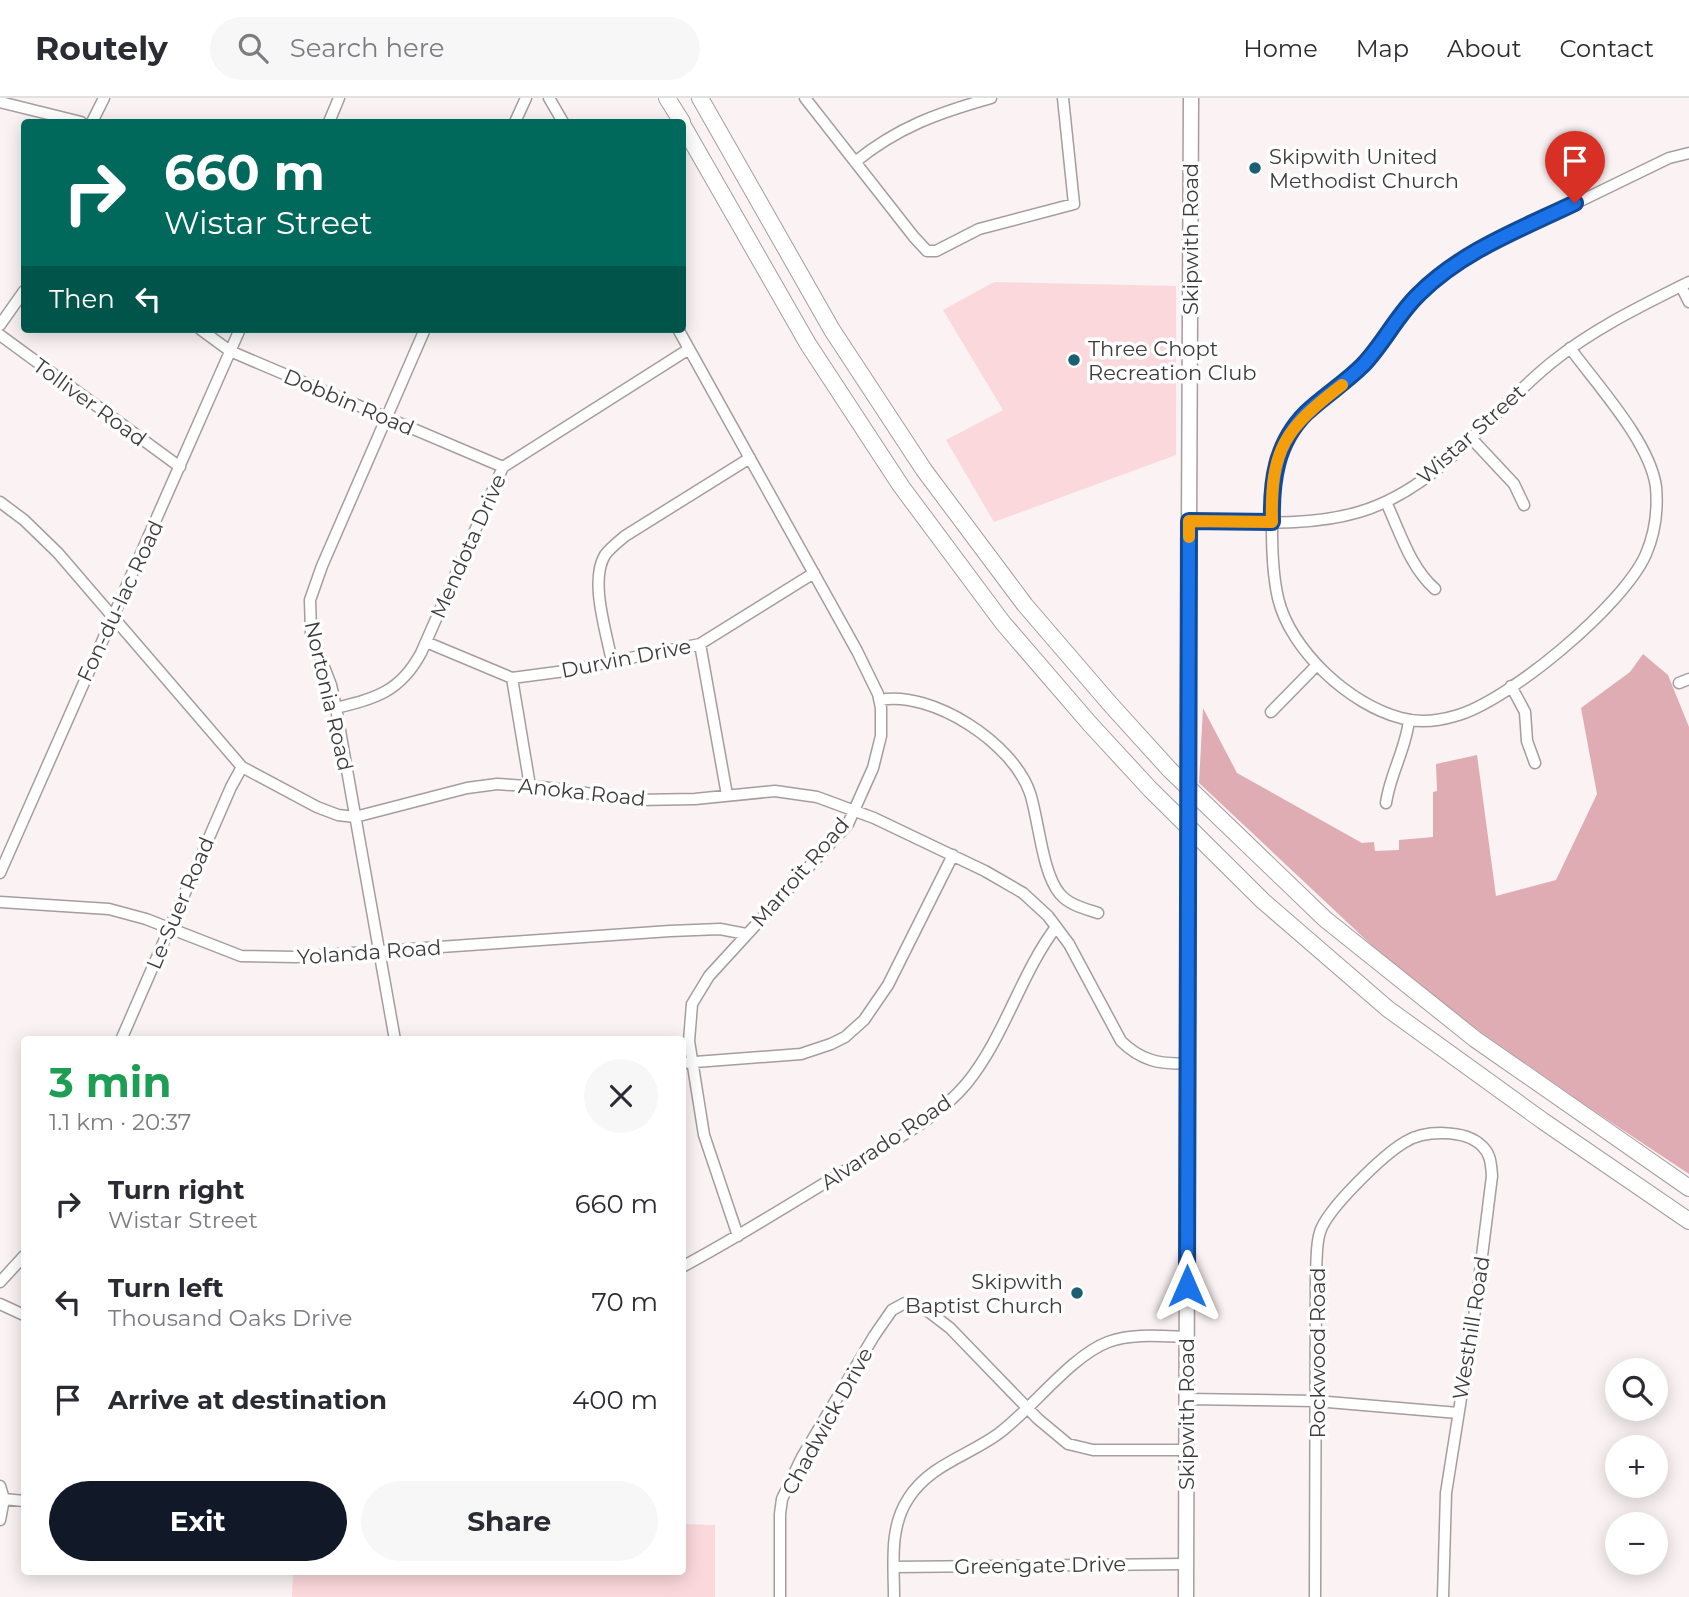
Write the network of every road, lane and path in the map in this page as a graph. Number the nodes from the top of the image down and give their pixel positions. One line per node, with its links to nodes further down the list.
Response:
1 (104, 98): 13 (street)
2 (339, 98): 14 (street)
3 (526, 98): 15 (street)
4 (549, 98): 16 (street)
5 (667, 98): 17 (highway)
6 (700, 98): 76 (highway)
7 (805, 98): 20 (street)
8 (991, 98): 20 (street)
9 (1063, 98): 20 (street)
10 (1191, 98): 41 (main road, Skipwith Road)
11 (0, 102): 12 (street)
12 (69, 119)
13 (94, 119)
14 (330, 119)
15 (516, 119)
16 (561, 119)
17 (680, 119)
18 (686, 130): 77 (highway)
19 (1689, 153): 42 (street)
20 (855, 162)
21 (1685, 284): 23 (street); 30 (street, Wistar Street)
22 (21, 295): 24 (street)
23 (1689, 302)
24 (0, 325)
25 (205, 333): 32 (street, Dobbin Road)
26 (238, 333): 32 (street, Fon-du-lac Road)
27 (423, 333): 33 (street, Nortonia Road)
28 (680, 333): 31 (street, Marroit Road)
29 (0, 335): 36 (street, Tolliver Road)
30 (1570, 348): 34 (street, Wistar Street); 51 (street)
31 (689, 349): 35 (street, Marroit Road); 37 (street, Mendota Drive)
32 (230, 351): 33 (street, Dobbin Road); 36 (street, Fon-du-lac Road)
33 (387, 418): 37 (street, Dobbin Road); 53 (street, Nortonia Road)
34 (1471, 438): 39 (street, Wistar Street); 40 (street)
35 (750, 458): 43 (street, Marroit Road); 48 (street)
36 (180, 467): 45 (street, Fon-du-lac Road)
37 (503, 467): 46 (street, Mendota Drive)
38 (0, 502): 45 (street, Anoka Road)
39 (1386, 502): 42 (street, Wistar Street); 44 (street)
40 (1524, 505)
41 (1189, 521): 42 (street, Wistar Street); 74 (main road, Skipwith Road, bridge)
42 (1272, 522): 49 (street)
43 (814, 573): 47 (street, Durvin Drive); 52 (street, Marroit Road)
44 (1434, 589)
45 (113, 618): 57 (street, Anoka Road); 64 (street, Fon-du-lac Road)
46 (426, 642): 50 (street); 53 (street, Mendota Drive)
47 (700, 644): 48 (street, Durvin Drive); 59 (street)
48 (612, 662): 50 (street, Durvin Drive)
49 (1317, 665): 54 (street); 55 (street)
50 (512, 678): 58 (street)
51 (1511, 685): 55 (street); 56 (street)
52 (880, 700): 61 (street, Marroit Road); 66 (street)
53 (336, 708): 62 (street, Nortonia Road)
54 (1271, 712)
55 (1409, 720): 60 (street)
56 (1535, 763)
57 (242, 767): 62 (street, Anoka Road); 68 (street, Le-Suer Road)
58 (530, 786): 59 (street, Anoka Road); 62 (street, Anoka Road)
59 (727, 795): 61 (street, Anoka Road)
60 (1386, 803)
61 (853, 810): 63 (street, Anoka Road); 69 (street, Marroit Road)
62 (355, 817): 70 (street, Nortonia Road)
63 (953, 855): 67 (street, Anoka Road); 73 (street)
64 (0, 873)
65 (0, 902): 68 (street, Yolanda Road)
66 (1098, 913)
67 (1056, 927): 74 (street, Anoka Road); 78 (street, Alvarado Road)
68 (169, 929): 70 (street, Yolanda Road); 71 (street, Le-Suer Road)
69 (746, 934): 70 (street, Yolanda Road); 73 (street, Marroit Road)
70 (380, 951): 72 (street, Nortonia Road)
71 (123, 1036)
72 (394, 1036)
73 (687, 1063): 78 (street, Marroit Road)
74 (1187, 1063): 84 (main road, Skipwith Road)
75 (1403, 1144): 86 (street, Rockwood Road); 88 (street, Westhill Road)
76 (1689, 1188)
77 (1689, 1221)
78 (738, 1236): 80 (street, Alvarado Road)
79 (21, 1259): 81 (street)
80 (686, 1265)
81 (0, 1282)
82 (0, 1304): 83 (street)
83 (21, 1314)
84 (1187, 1337): 85 (main road, Skipwith Road); 87 (street)
85 (1186, 1399): 86 (street); 89 (main road, Skipwith Road)
86 (1316, 1401): 88 (street); 99 (street, Rockwood Road)
87 (1028, 1408): 89 (street); 95 (street); 96 (street, Chadwick Drive)
88 (1458, 1413): 100 (street, Westhill Road)
89 (1186, 1450): 94 (main road, Skipwith Road)
90 (0, 1486): 91 (street)
91 (4, 1499): 92 (street); 93 (street)
92 (21, 1501)
93 (0, 1520)
94 (1186, 1564): 95 (street, Greengate Drive); 98 (main road, Skipwith Road)
95 (894, 1567): 97 (street)
96 (780, 1597)
97 (894, 1597)
98 (1186, 1597)
99 (1314, 1597)
100 (1443, 1597)

